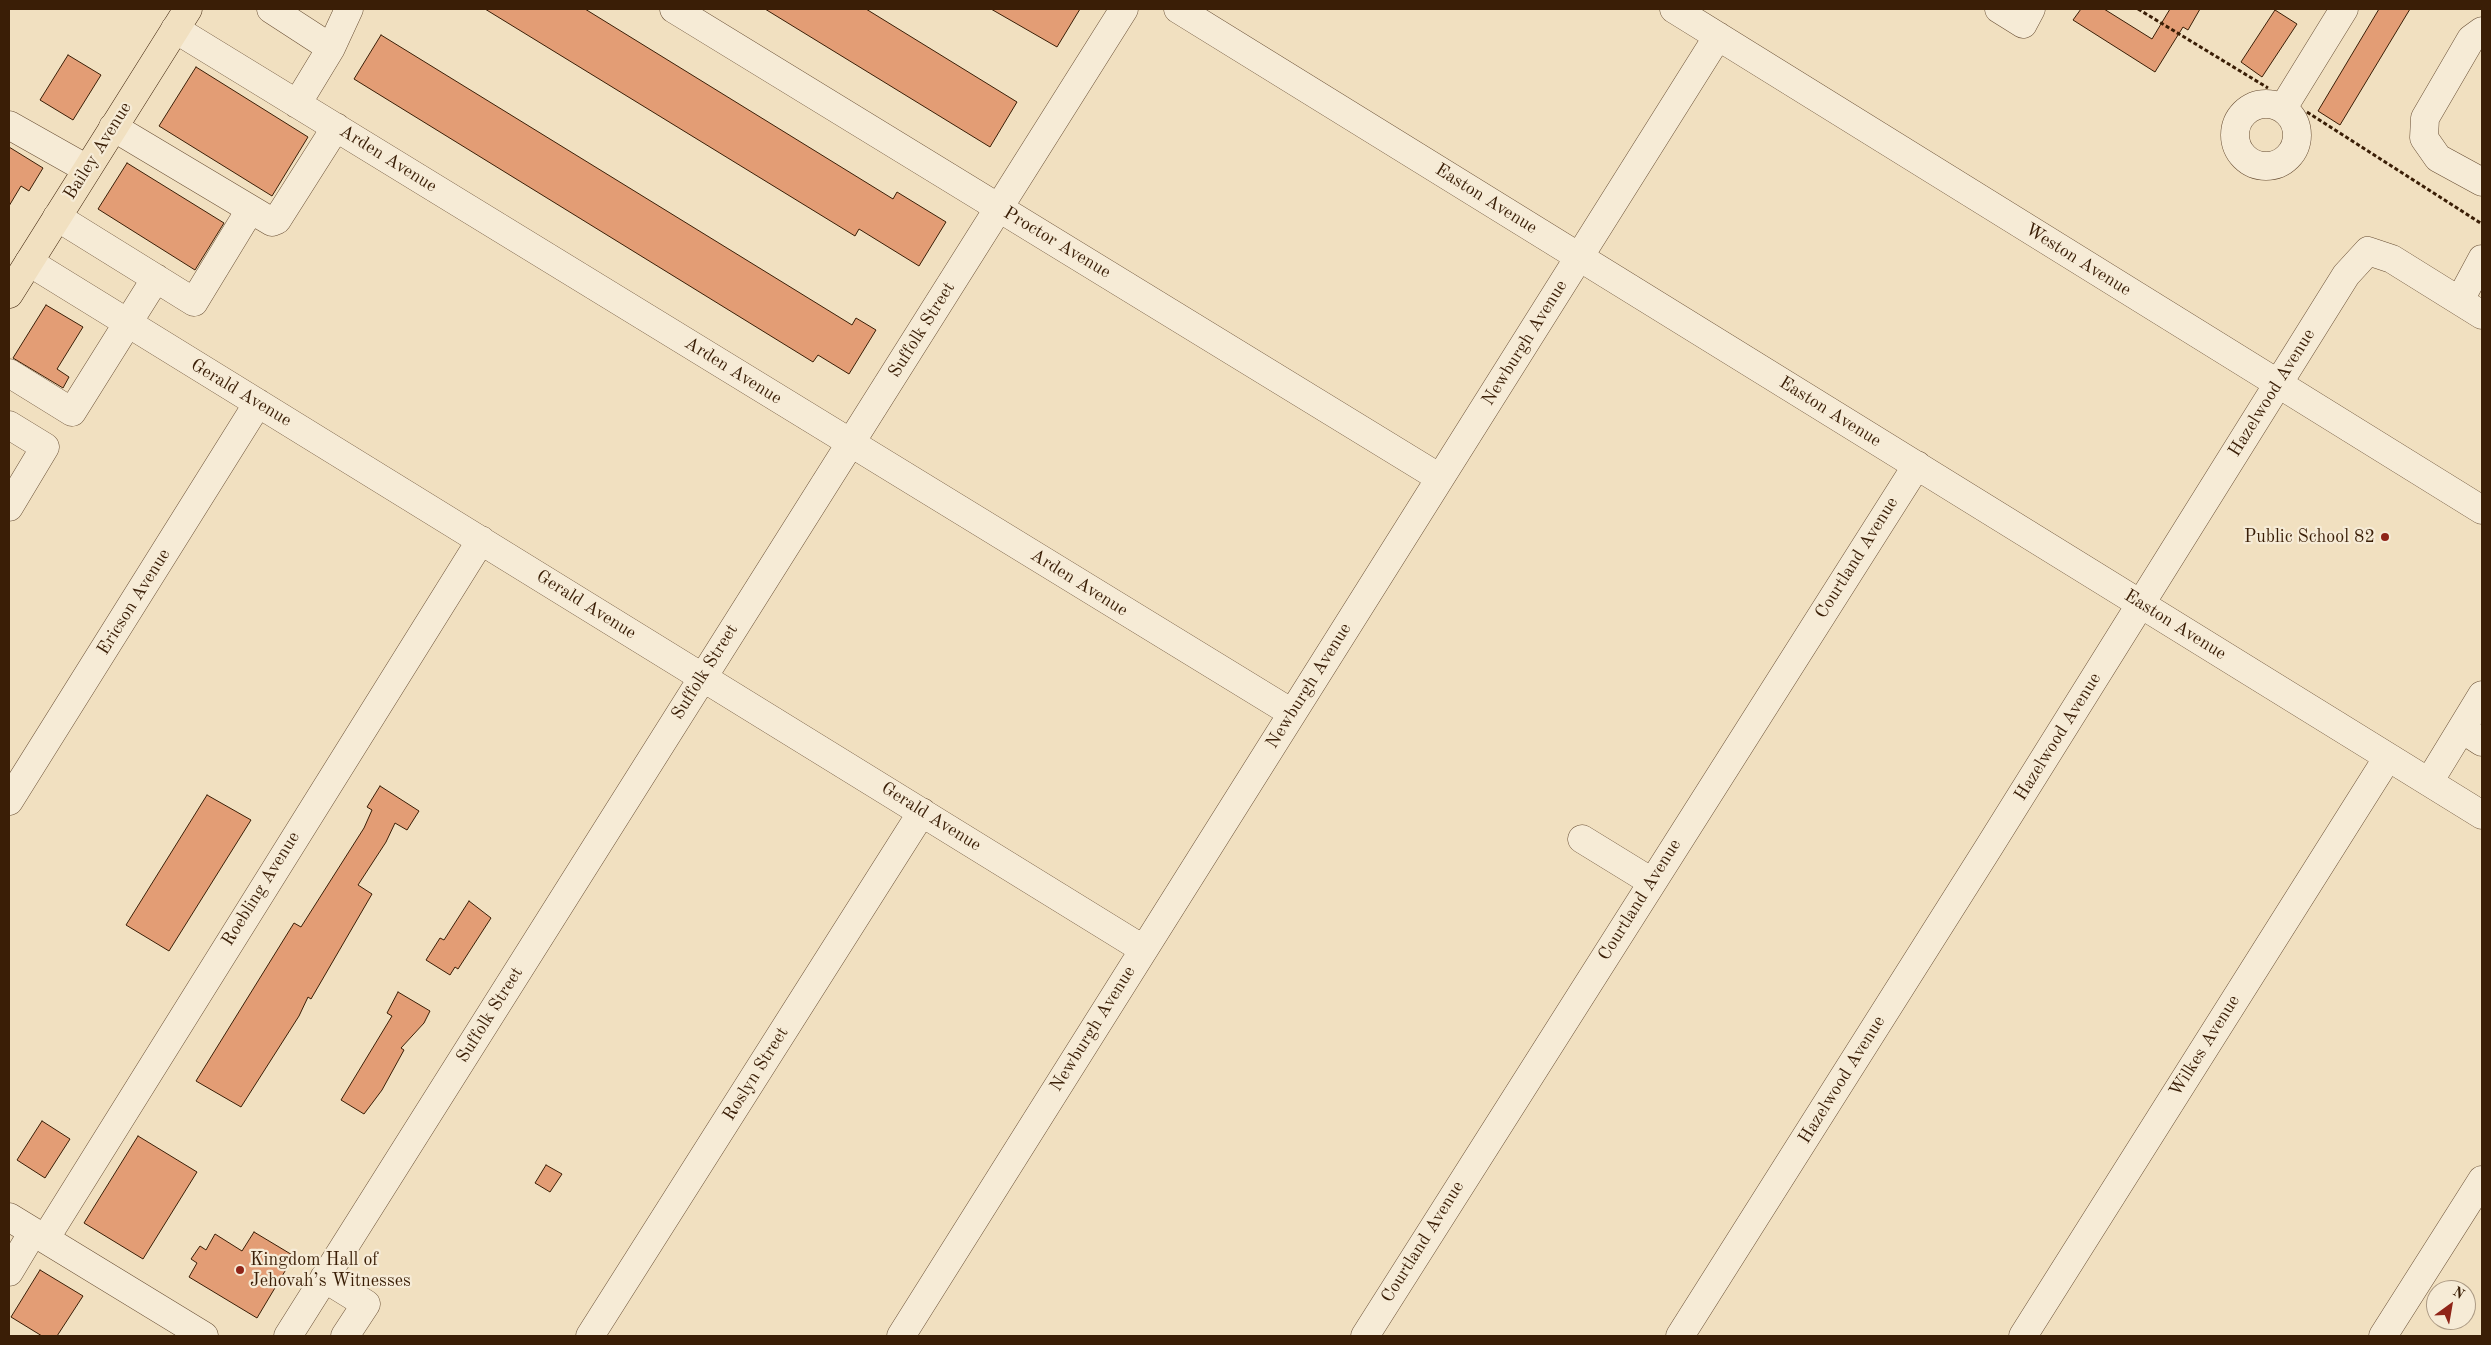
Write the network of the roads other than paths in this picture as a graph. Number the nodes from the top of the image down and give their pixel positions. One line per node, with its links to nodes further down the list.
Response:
1 (271, 9): 13 (street)
2 (349, 9): 13 (street)
3 (674, 9): 21 (street, Proctor Avenue)
4 (1124, 9): 21 (street, Suffolk Street)
5 (1178, 9): 24 (street, Easton Avenue)
6 (1674, 9): 12 (street, Weston Avenue)
7 (1999, 9): 9 (street)
8 (2344, 9): 15 (street)
9 (2027, 16)
10 (181, 19): 14 (street, Arden Avenue); 17 (main road, Bailey Avenue)
11 (2482, 31): 20 (street)
12 (1718, 36): 24 (street, Newburgh Avenue); 32 (street, Weston Avenue)
13 (331, 48): 14 (street)
14 (297, 104): 18 (street, Arden Avenue)
15 (2286, 104)
16 (9, 125): 19 (street)
17 (113, 127): 19 (main road, Bailey Avenue); 22 (street)
18 (336, 127): 22 (street); 35 (street, Arden Avenue)
19 (87, 169): 23 (main road, Bailey Avenue)
20 (2482, 182)
21 (999, 208): 35 (street, Suffolk Street); 37 (street, Proctor Avenue)
22 (250, 210): 27 (street)
23 (57, 217): 26 (main road, Bailey Avenue); 27 (street)
24 (1580, 257): 36 (street, Easton Avenue); 37 (street, Newburgh Avenue)
25 (2482, 259): 29 (street)
26 (29, 262): 28 (main road, Bailey Avenue); 30 (street, Gerald Avenue)
27 (156, 278): 30 (street)
28 (9, 294)
29 (2471, 308): 32 (street, Hazelwood Avenue)
30 (128, 324): 31 (street); 33 (street, Gerald Avenue)
31 (9, 373)
32 (2278, 384): 39 (street, Weston Avenue); 41 (street, Hazelwood Avenue)
33 (258, 403): 40 (street, Gerald Avenue); 48 (street, Ericson Avenue)
34 (9, 425): 38 (street)
35 (850, 443): 42 (street, Suffolk Street); 44 (street, Arden Avenue)
36 (1916, 465): 41 (street, Easton Avenue); 52 (street, Courtland Avenue)
37 (1440, 478): 44 (street, Newburgh Avenue)
38 (9, 506)
39 (2482, 510)
40 (481, 540): 42 (street, Gerald Avenue); 56 (street, Roebling Avenue)
41 (2141, 604): 46 (street, Easton Avenue); 65 (street, Hazelwood Avenue)
42 (702, 676): 49 (street, Gerald Avenue); 58 (street, Suffolk Street)
43 (2482, 695): 45 (street)
44 (1292, 714): 53 (street, Newburgh Avenue)
45 (2472, 735): 47 (street)
46 (2388, 757): 47 (street, Easton Avenue); 66 (street, Wilkes Avenue)
47 (2429, 782): 50 (street, Easton Avenue)
48 (9, 800)
49 (922, 812): 53 (street, Gerald Avenue); 62 (street, Roslyn Street)
50 (2482, 815)
51 (1582, 839): 52 (street)
52 (1652, 882): 64 (street, Courtland Avenue)
53 (1143, 949): 63 (street, Newburgh Avenue)
54 (2482, 1180): 67 (street)
55 (9, 1217): 56 (street)
56 (39, 1236): 57 (street, Roebling Avenue); 59 (street)
57 (9, 1272)
58 (324, 1278): 60 (street, Suffolk Street); 61 (street)
59 (204, 1336)
60 (288, 1336)
61 (345, 1336)
62 (590, 1336)
63 (901, 1336)
64 (1365, 1336)
65 (1680, 1336)
66 (2023, 1336)
67 (2383, 1336)

